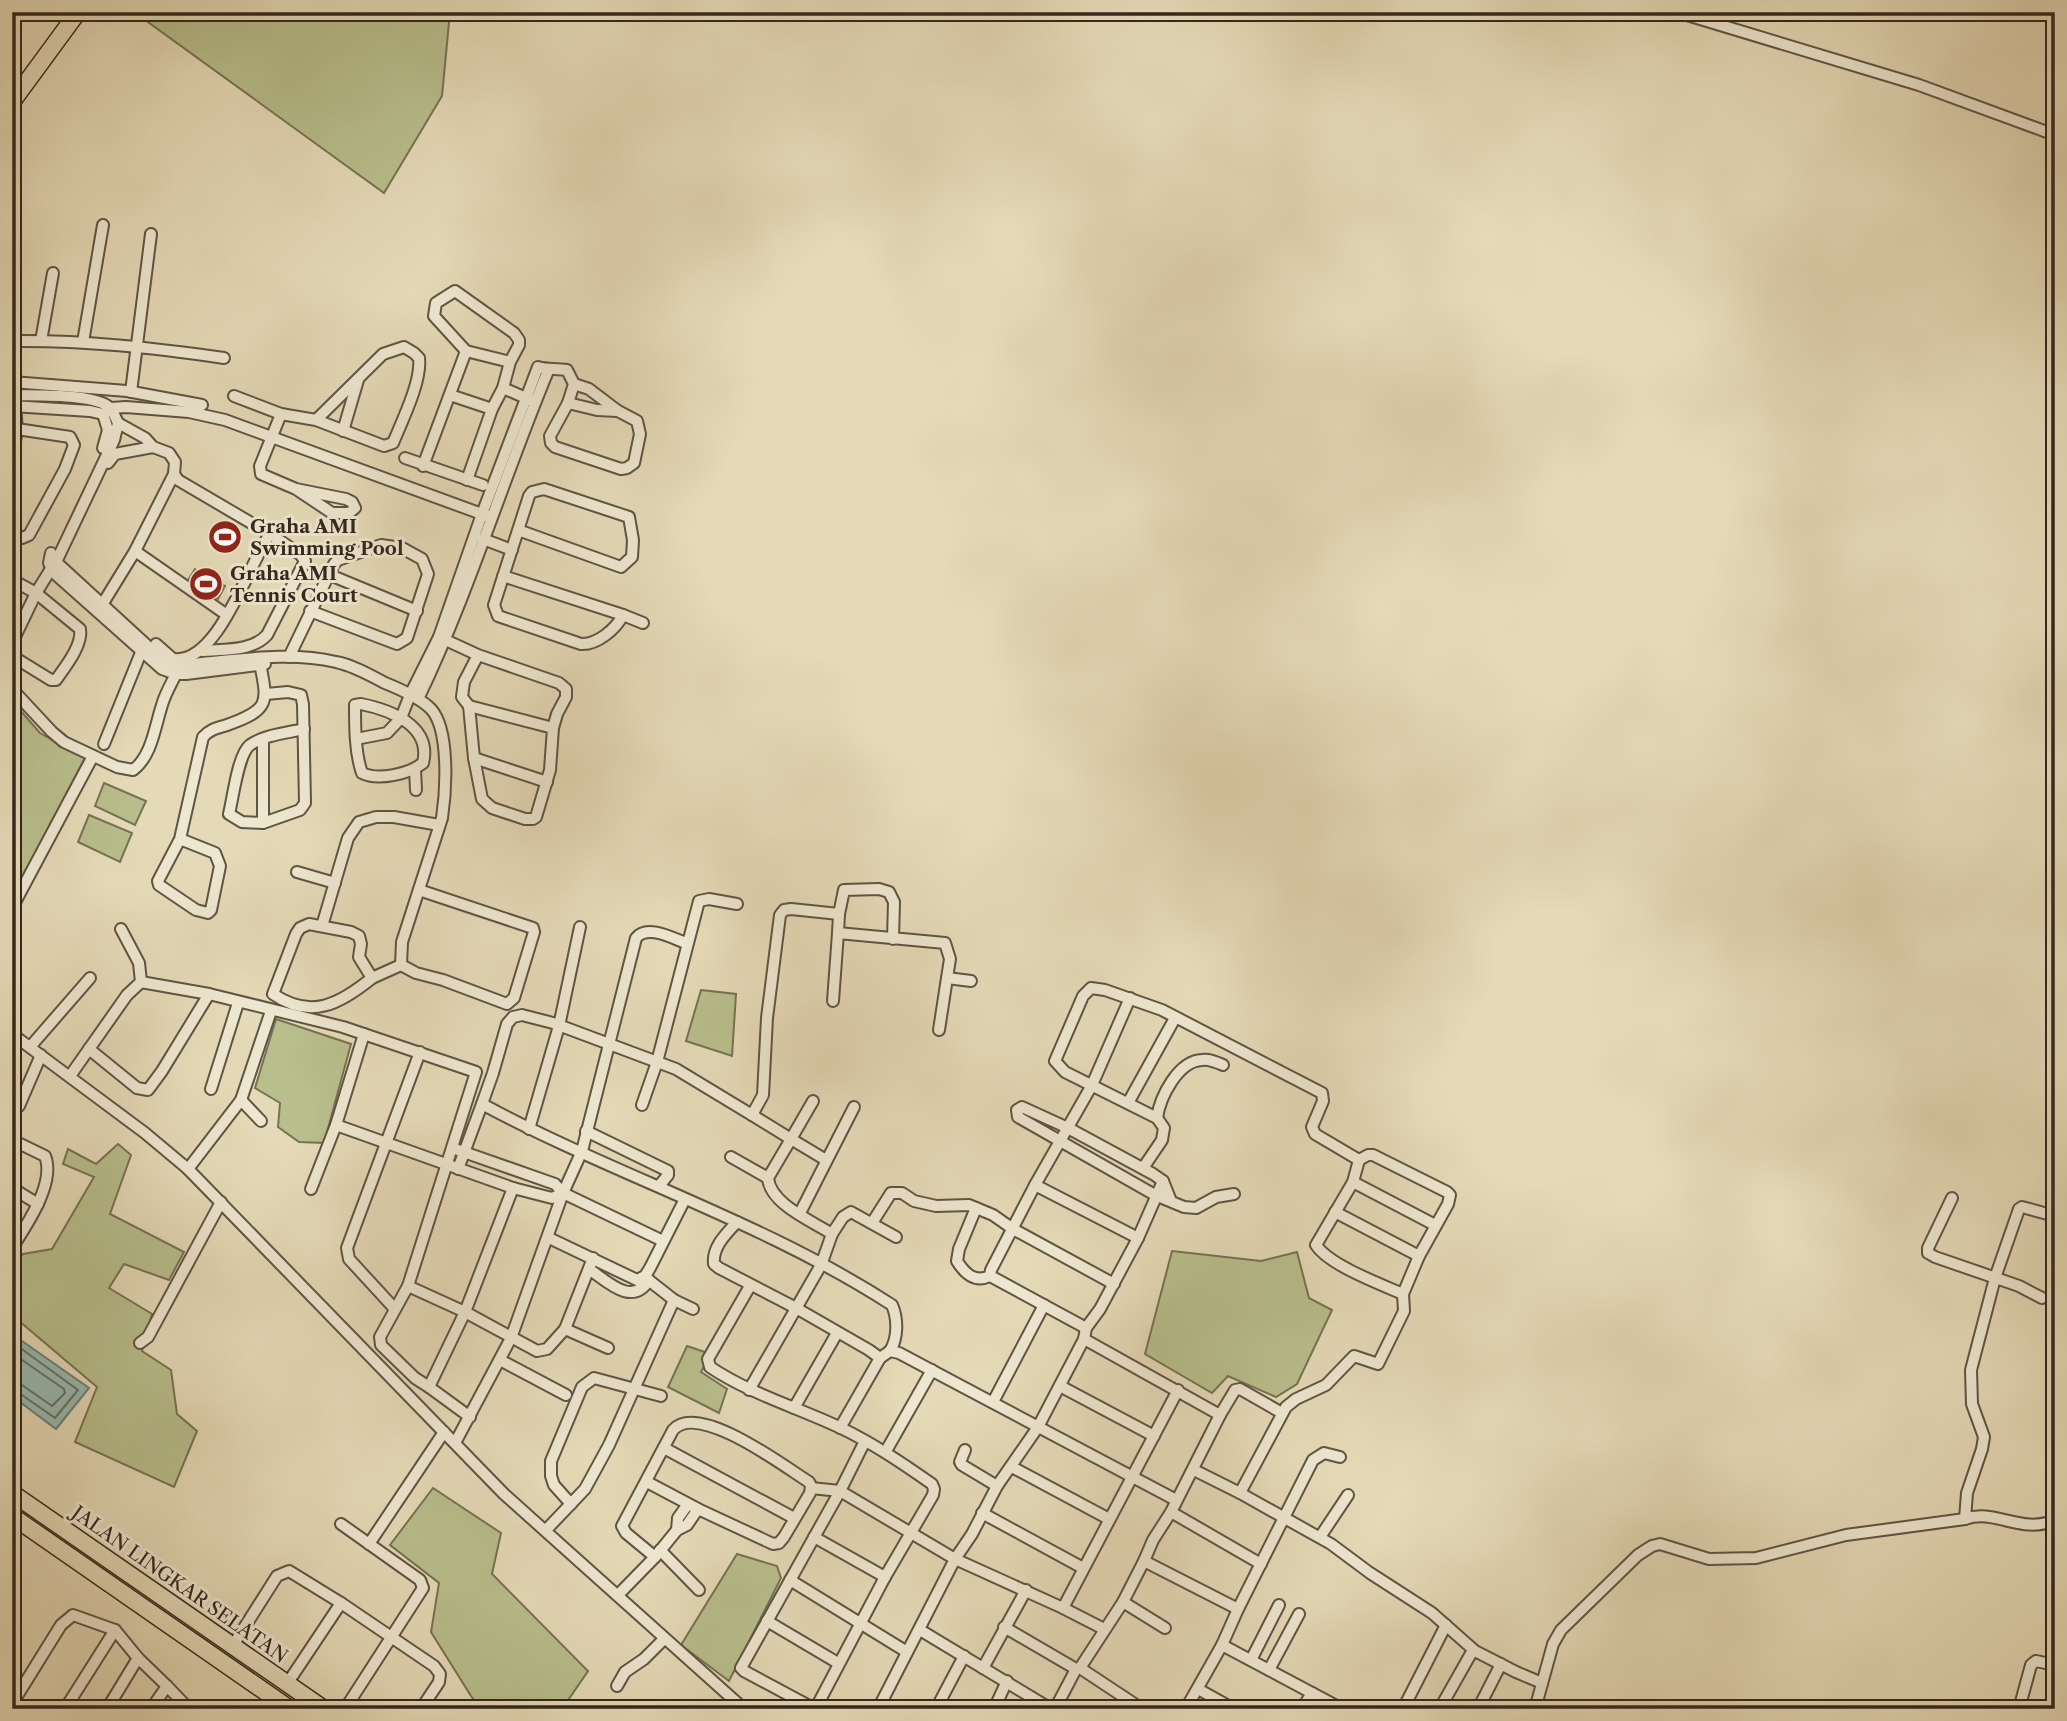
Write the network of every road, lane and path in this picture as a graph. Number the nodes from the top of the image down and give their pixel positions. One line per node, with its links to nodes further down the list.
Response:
1 (78, 12): 3 (highway)
2 (1678, 12): 4 (street)
3 (12, 102)
4 (2055, 135)
5 (103, 225): 10 (street)
6 (151, 234): 11 (street)
7 (53, 273): 9 (street)
8 (12, 341): 9 (street)
9 (41, 341): 10 (street)
10 (83, 342): 11 (street)
11 (137, 346): 13 (street); 19 (street)
12 (466, 351): 14 (street); 14 (street); 20 (street)
13 (225, 358)
14 (510, 362): 18 (street)
15 (359, 379): 30 (street); 33 (street); 33 (street)
16 (12, 382): 19 (street)
17 (574, 384): 22 (street); 24 (street); 28 (street)
18 (503, 388): 22 (street); 26 (street)
19 (131, 391): 25 (street)
20 (450, 395): 26 (street); 38 (street)
21 (234, 396): 29 (street)
22 (531, 401): 43 (street)
23 (13, 402): 27 (street); 32 (street)
24 (568, 404): 28 (street); 28 (street)
25 (202, 405)
26 (492, 410): 40 (street)
27 (107, 411): 31 (street); 34 (street); 50 (street)
28 (618, 411)
29 (281, 414): 30 (street); 34 (street)
30 (316, 420): 33 (street)
31 (118, 423): 35 (street); 50 (street)
32 (17, 429): 37 (street); 46 (street)
33 (343, 431)
34 (272, 436): 42 (street); 43 (street)
35 (153, 447): 39 (street); 55 (street)
36 (405, 458): 38 (street)
37 (12, 460)
38 (423, 466): 40 (street)
39 (174, 474): 45 (street); 49 (street)
40 (467, 480): 41 (street)
41 (483, 485)
42 (296, 489): 42 (street)
43 (486, 516): 47 (street); 61 (street)
44 (518, 530): 44 (street); 48 (street)
45 (270, 534): 58 (street); 64 (street)
46 (12, 536)
47 (483, 539): 48 (street); 61 (street)
48 (512, 550): 52 (street)
49 (135, 551): 55 (street); 58 (street)
50 (53, 565): 54 (street); 63 (street)
51 (330, 575): 56 (street); 57 (street); 57 (street)
52 (503, 576): 59 (street); 59 (street)
53 (12, 580): 54 (street)
54 (36, 593): 62 (street); 66 (street)
55 (105, 600): 64 (street)
56 (310, 611): 57 (street); 67 (street)
57 (418, 611)
58 (227, 615): 64 (street)
59 (623, 615): 60 (street)
60 (643, 623)
61 (442, 639): 65 (street); 73 (street)
62 (12, 643)
63 (143, 646): 69 (street); 70 (street); 80 (street)
64 (202, 651)
65 (478, 655): 74 (street); 76 (street)
66 (12, 656)
67 (289, 657): 68 (street); 73 (street)
68 (260, 661): 69 (street); 72 (street); 75 (street)
69 (210, 666): 70 (street)
70 (176, 674): 81 (street)
71 (12, 689): 81 (street)
72 (266, 694): 77 (street); 88 (street)
73 (417, 699): 75 (street); 87 (street)
74 (468, 706): 76 (street); 82 (street)
75 (403, 715): 79 (street); 79 (street); 83 (street)
76 (553, 728): 84 (street)
77 (304, 729): 78 (street); 86 (street)
78 (263, 739): 86 (street); 86 (street)
79 (356, 739): 83 (street)
80 (104, 744)
81 (93, 755): 93 (street)
82 (474, 758): 84 (street); 84 (street)
83 (415, 769): 85 (street)
84 (547, 782)
85 (416, 790)
86 (264, 822)
87 (440, 822): 90 (street); 91 (street)
88 (180, 839): 88 (street)
89 (297, 872): 90 (street)
90 (335, 883): 96 (street)
91 (419, 890): 103 (street); 103 (street)
92 (737, 904): 102 (street)
93 (12, 908)
94 (12, 914): 98 (street)
95 (839, 914): 100 (street); 101 (street); 138 (street)
96 (322, 926): 105 (street); 105 (street)
97 (580, 927): 115 (street)
98 (12, 928)
99 (121, 929): 108 (street)
100 (838, 933): 101 (street); 111 (street)
101 (893, 939): 106 (street)
102 (687, 943): 119 (street); 124 (street)
103 (401, 965): 105 (street)
104 (90, 978): 120 (street)
105 (372, 978)
106 (947, 978): 107 (street); 116 (street)
107 (971, 981)
108 (141, 982): 109 (street); 121 (street)
109 (209, 994): 112 (street); 121 (street)
110 (1130, 998): 114 (street); 129 (street); 129 (street)
111 (833, 1001)
112 (238, 1003): 113 (street); 130 (street)
113 (271, 1011): 118 (street); 131 (street)
114 (1175, 1018): 133 (street); 154 (street)
115 (559, 1026): 119 (street); 128 (street); 143 (street)
116 (939, 1030)
117 (12, 1034): 120 (street)
118 (364, 1034): 122 (street); 141 (street)
119 (609, 1045): 124 (street); 144 (street)
120 (30, 1047): 123 (street)
121 (89, 1049): 127 (street)
122 (420, 1052): 126 (street); 148 (street)
123 (41, 1055): 127 (street); 136 (street)
124 (657, 1062): 135 (street); 138 (street)
125 (1223, 1065): 139 (street)
126 (476, 1072): 128 (street); 150 (street)
127 (70, 1076): 160 (street)
128 (491, 1077): 134 (street)
129 (1093, 1084): 133 (street); 142 (street)
130 (211, 1089)
131 (241, 1100): 140 (street); 160 (street)
132 (813, 1101): 145 (street)
133 (1128, 1103): 139 (street)
134 (482, 1104): 143 (street); 150 (street)
135 (642, 1105)
136 (19, 1106)
137 (854, 1107): 153 (street)
138 (752, 1115): 145 (street)
139 (1157, 1118): 158 (street)
140 (261, 1121)
141 (336, 1125): 148 (street); 169 (street)
142 (1068, 1128): 147 (street); 147 (street); 158 (street)
143 (529, 1129): 151 (street)
144 (586, 1131): 149 (street); 151 (street)
145 (791, 1139): 153 (street); 161 (street)
146 (12, 1140): 177 (street)
147 (1061, 1141): 165 (street); 172 (street)
148 (387, 1142): 157 (street); 205 (street)
149 (612, 1143): 155 (street); 166 (street)
150 (458, 1150): 156 (street); 157 (street); 159 (street)
151 (582, 1152): 155 (street); 170 (street)
152 (731, 1157): 161 (street)
153 (826, 1160): 180 (street)
154 (1359, 1160): 164 (street); 184 (street)
155 (603, 1162): 166 (street)
156 (498, 1164): 162 (street); 170 (street)
157 (446, 1165): 159 (street); 199 (street)
158 (1143, 1168): 163 (street)
159 (458, 1169): 162 (street)
160 (188, 1170): 176 (street)
161 (768, 1178): 180 (street)
162 (494, 1181): 168 (street)
163 (1163, 1181): 172 (street); 175 (street)
164 (1353, 1182): 179 (street); 184 (street)
165 (1035, 1185): 185 (street); 189 (street)
166 (659, 1186): 174 (street)
167 (12, 1188): 177 (street)
168 (513, 1188): 170 (street); 208 (street)
169 (311, 1189)
170 (563, 1193): 188 (street); 190 (street)
171 (1234, 1194): 175 (street)
172 (1155, 1195): 175 (street); 189 (street)
173 (1952, 1198): 197 (street)
174 (685, 1199): 182 (street); 190 (street)
175 (1171, 1201)
176 (221, 1202): 213 (street); 232 (street)
177 (38, 1204): 191 (street)
178 (976, 1208): 183 (street); 185 (street); 195 (street)
179 (1335, 1212): 192 (street); 201 (street)
180 (800, 1213): 186 (street)
181 (2055, 1216): 197 (street)
182 (737, 1222): 194 (street); 200 (street)
183 (872, 1223): 186 (street); 187 (street)
184 (1435, 1225): 192 (street)
185 (1013, 1228): 195 (street); 198 (street)
186 (832, 1234): 194 (street)
187 (896, 1237)
188 (549, 1238): 193 (street); 212 (street)
189 (1138, 1238): 198 (street)
190 (663, 1241): 196 (street)
191 (12, 1248)
192 (1419, 1256): 201 (street)
193 (591, 1263): 196 (street); 209 (street)
194 (821, 1265): 206 (street); 215 (street)
195 (990, 1276): 204 (street)
196 (647, 1278): 203 (street)
197 (1995, 1278): 202 (street); 259 (street)
198 (1114, 1284): 211 (street)
199 (408, 1286): 205 (street); 208 (street)
200 (750, 1286): 206 (street); 221 (street)
201 (1403, 1294): 227 (street)
202 (2042, 1298)
203 (674, 1300): 207 (street); 220 (street)
204 (1044, 1305): 211 (street); 225 (street)
205 (394, 1308): 219 (street)
206 (796, 1308): 210 (street); 221 (street)
207 (693, 1309)
208 (465, 1312): 212 (street); 219 (street)
209 (565, 1329): 212 (street); 214 (street)
210 (837, 1333): 215 (street); 226 (street)
211 (1085, 1333): 218 (street); 222 (street)
212 (511, 1338): 216 (street)
213 (140, 1343)
214 (608, 1348)
215 (885, 1355): 217 (street); 231 (street)
216 (500, 1360): 223 (street); 229 (street)
217 (932, 1370): 225 (street); 238 (street)
218 (1060, 1386): 230 (street); 233 (street)
219 (429, 1387): 229 (street)
220 (634, 1388): 224 (street); 251 (street); 251 (street)
221 (749, 1390): 226 (street)
222 (1178, 1390): 228 (street); 233 (street)
223 (566, 1395)
224 (661, 1396)
225 (993, 1402): 230 (street)
226 (794, 1408): 231 (street)
227 (1282, 1413): 228 (street); 248 (street)
228 (1220, 1415): 241 (street)
229 (470, 1417): 235 (street)
230 (1038, 1427): 240 (street); 242 (street)
231 (840, 1428): 234 (street)
232 (444, 1432): 235 (street); 266 (street)
233 (1154, 1436): 242 (street)
234 (865, 1441): 238 (street); 246 (street)
235 (455, 1443): 262 (street)
236 (664, 1448): 243 (street); 245 (street); 256 (street)
237 (965, 1450): 244 (street)
238 (886, 1451): 263 (street)
239 (1340, 1457): 257 (street)
240 (1012, 1467): 244 (street); 258 (street)
241 (1194, 1470): 248 (street); 250 (street)
242 (1133, 1476): 250 (street); 258 (street)
243 (647, 1482): 252 (street); 267 (street)
244 (998, 1486): 253 (street)
245 (811, 1488): 246 (street); 256 (street)
246 (840, 1490): 263 (street); 264 (street)
247 (12, 1493): 294 (highway, JALAN LINGKAR SELATAN)
248 (1240, 1493): 257 (street)
249 (1348, 1494): 265 (street)
250 (1176, 1500): 254 (street)
251 (571, 1504): 262 (street)
252 (693, 1507): 256 (street); 267 (street)
253 (982, 1513): 268 (street); 271 (street)
254 (1171, 1513): 269 (street); 270 (street)
255 (12, 1516): 319 (highway, JALAN LINGKAR SELATAN)
256 (794, 1518)
257 (1284, 1518): 265 (street); 270 (street)
258 (1109, 1519): 271 (street)
259 (1965, 1519): 260 (street); 307 (street)
260 (2055, 1520)
261 (341, 1524): 266 (street)
262 (546, 1530): 276 (street)
263 (911, 1532): 268 (street); 272 (street)
264 (814, 1537): 272 (street); 273 (street)
265 (1320, 1537): 285 (street)
266 (369, 1544): 291 (street)
267 (658, 1554): 274 (street); 276 (street)
268 (955, 1559): 275 (street); 290 (street)
269 (1144, 1561): 277 (street); 281 (street)
270 (1261, 1564): 281 (street)
271 (1083, 1567): 280 (street)
272 (885, 1577): 284 (street)
273 (790, 1580): 283 (street); 284 (street)
274 (699, 1590)
275 (1026, 1590): 280 (street); 286 (street)
276 (618, 1595): 292 (street)
277 (1124, 1602): 287 (street); 288 (street)
278 (341, 1603): 291 (street); 294 (street); 308 (street)
279 (1279, 1605): 299 (street)
280 (1063, 1608): 288 (street)
281 (1238, 1609): 293 (street)
282 (1299, 1614): 305 (street)
283 (767, 1621): 300 (street); 300 (street)
284 (863, 1622): 296 (street); 300 (street)
285 (1446, 1625): 295 (street); 333 (street)
286 (1004, 1627): 303 (street); 304 (street)
287 (1165, 1628)
288 (1104, 1629): 304 (street)
289 (115, 1630): 298 (street); 314 (street); 315 (street)
290 (920, 1630): 296 (street); 297 (street)
291 (390, 1635): 321 (street); 322 (street)
292 (664, 1639): 310 (street); 323 (street)
293 (1222, 1646): 299 (street); 311 (street)
294 (232, 1647): 308 (highway, JALAN LINGKAR SELATAN)
295 (1473, 1650): 301 (street); 313 (street)
296 (907, 1652): 324 (street)
297 (964, 1656): 303 (street); 325 (street)
298 (138, 1658): 309 (street); 316 (street)
299 (1251, 1660): 305 (street)
300 (838, 1663)
301 (1501, 1664): 307 (street); 334 (street)
302 (2055, 1665): 336 (street)
303 (983, 1668): 306 (street)
304 (1078, 1669): 327 (street); 328 (street)
305 (1269, 1670): 312 (street)
306 (1007, 1681): 326 (street); 327 (street)
307 (1542, 1682): 335 (street)
308 (288, 1684): 320 (highway, JALAN LINGKAR SELATAN)
309 (167, 1686): 317 (street); 318 (street)
310 (617, 1686)
311 (1198, 1689): 329 (street); 330 (street)
312 (1312, 1693): 331 (street); 332 (street)
313 (1443, 1703)
314 (12, 1704)
315 (65, 1709)
316 (107, 1709)
317 (151, 1709)
318 (190, 1709)
319 (290, 1709)
320 (324, 1709)
321 (345, 1709)
322 (421, 1709)
323 (744, 1709)
324 (878, 1709)
325 (936, 1709)
326 (994, 1709)
327 (1053, 1709)
328 (1142, 1709)
329 (1180, 1709)
330 (1234, 1709)
331 (1302, 1709)
332 (1342, 1709)
333 (1403, 1709)
334 (1478, 1709)
335 (1535, 1709)
336 (2019, 1709)

